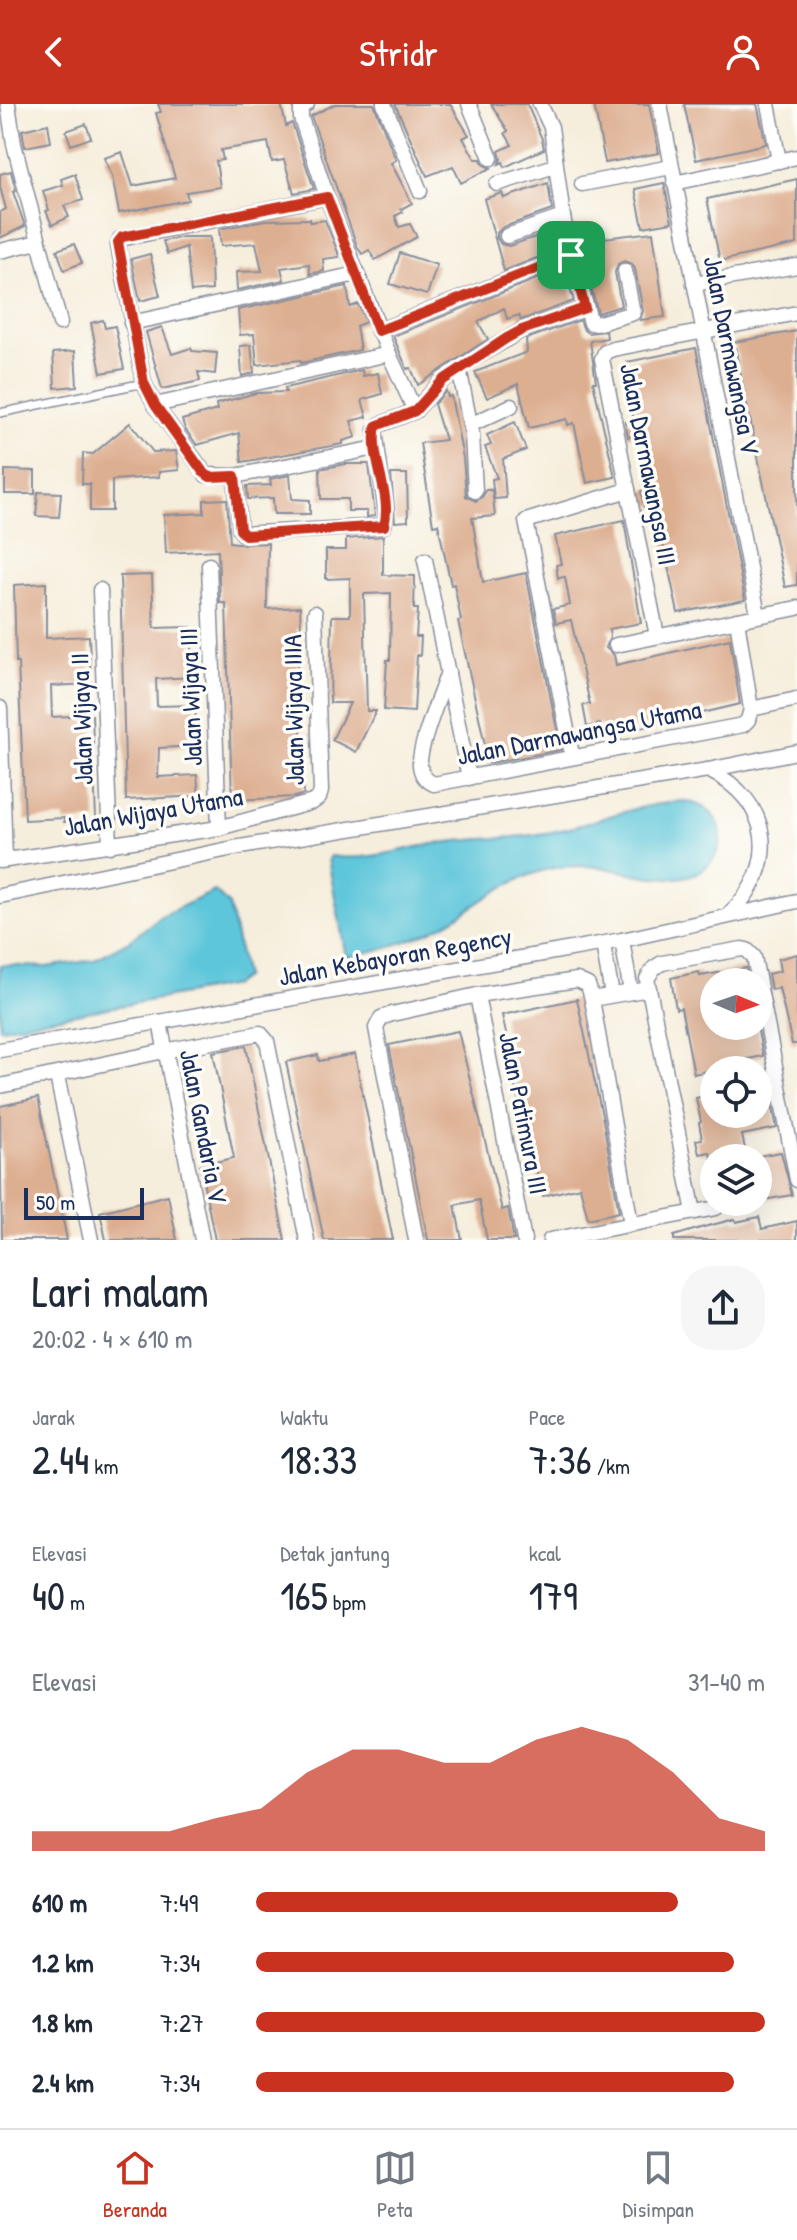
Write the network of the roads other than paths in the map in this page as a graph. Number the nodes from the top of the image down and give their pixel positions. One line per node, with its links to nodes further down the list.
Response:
1 (8, 104): 20 (street)
2 (307, 104): 17 (street)
3 (384, 104): 16 (street)
4 (469, 104): 9 (street)
5 (540, 104): 11 (street)
6 (660, 104): 12 (street, Jalan Darmawangsa V)
7 (768, 104): 10 (street)
8 (797, 157): 10 (street)
9 (491, 158)
10 (779, 161): 13 (street)
11 (555, 166): 14 (street); 18 (street)
12 (671, 167): 13 (street, Jalan Darmawangsa V); 15 (street)
13 (674, 183): 26 (street, Jalan Darmawangsa V)
14 (497, 184)
15 (582, 184)
16 (420, 191)
17 (327, 197): 25 (street); 30 (street)
18 (563, 217): 19 (street); 22 (street)
19 (507, 236)
20 (38, 242): 21 (street); 29 (street)
21 (0, 251)
22 (571, 255): 27 (street); 31 (street)
23 (797, 266): 26 (street)
24 (625, 271): 27 (street)
25 (357, 274): 30 (street); 31 (street)
26 (694, 284): 32 (street, Jalan Darmawangsa V)
27 (585, 308): 34 (street)
28 (797, 313): 32 (street, Jalan Darmawangsa III)
29 (60, 323)
30 (131, 323): 35 (street)
31 (378, 331): 33 (street)
32 (703, 331): 43 (street, Jalan Darmawangsa III); 50 (street, Jalan Darmawangsa V)
33 (389, 354): 36 (street); 38 (street)
34 (459, 368): 38 (street); 40 (street)
35 (144, 383): 36 (street); 39 (lane)
36 (155, 405): 42 (street)
37 (511, 406): 40 (street)
38 (415, 411): 41 (street)
39 (0, 413)
40 (470, 425): 44 (street)
41 (376, 448): 42 (street); 42 (street)
42 (235, 476)
43 (628, 490): 52 (street, Jalan Darmawangsa III); 59 (street)
44 (475, 491)
45 (425, 560): 54 (street)
46 (209, 565): 63 (street, Jalan Wijaya III)
47 (100, 590): 64 (street, Jalan Wijaya II)
48 (797, 608): 50 (street)
49 (315, 613): 62 (street, Jalan Wijaya IIIA)
50 (758, 615): 51 (street)
51 (737, 620): 52 (street); 57 (street)
52 (657, 636): 53 (street)
53 (616, 645)
54 (448, 672): 61 (street); 61 (street, Jalan Darmawangsa Utama)
55 (797, 699): 57 (street, Jalan Darmawangsa Utama)
56 (0, 708): 65 (street)
57 (751, 709): 59 (street, Jalan Darmawangsa Utama)
58 (797, 752): 60 (street)
59 (572, 755): 61 (street, Jalan Darmawangsa Utama)
60 (708, 770): 66 (street); 68 (street)
61 (469, 778)
62 (313, 802): 63 (street, Jalan Wijaya Utama)
63 (219, 828): 64 (street, Jalan Wijaya Utama)
64 (110, 846): 65 (street, Jalan Wijaya Utama)
65 (2, 861)
66 (0, 896)
67 (797, 901): 68 (street, Jalan Kebayoran Regency)
68 (728, 915): 69 (street, Jalan Kebayoran Regency)
69 (622, 940): 70 (street, Jalan Kebayoran Regency); 72 (street)
70 (603, 944): 74 (street); 76 (street, Jalan Kebayoran Regency)
71 (649, 989): 72 (street); 81 (street); 83 (street)
72 (631, 992): 74 (street)
73 (477, 995): 75 (street); 88 (street); 89 (street, Jalan Patimura III)
74 (612, 995): 75 (street)
75 (592, 999): 84 (street)
76 (160, 1022): 77 (street, Jalan Kebayoran Regency); 78 (street, Jalan Gandaria V)
77 (0, 1050)
78 (164, 1051): 79 (street); 86 (street, Jalan Gandaria V); 87 (street)
79 (57, 1076): 80 (street); 85 (street)
80 (0, 1086)
81 (797, 1180)
82 (700, 1211): 83 (street)
83 (694, 1212): 84 (street)
84 (631, 1224): 90 (street)
85 (91, 1240)
86 (202, 1240)
87 (307, 1240)
88 (416, 1240)
89 (524, 1240)
90 (550, 1240)

